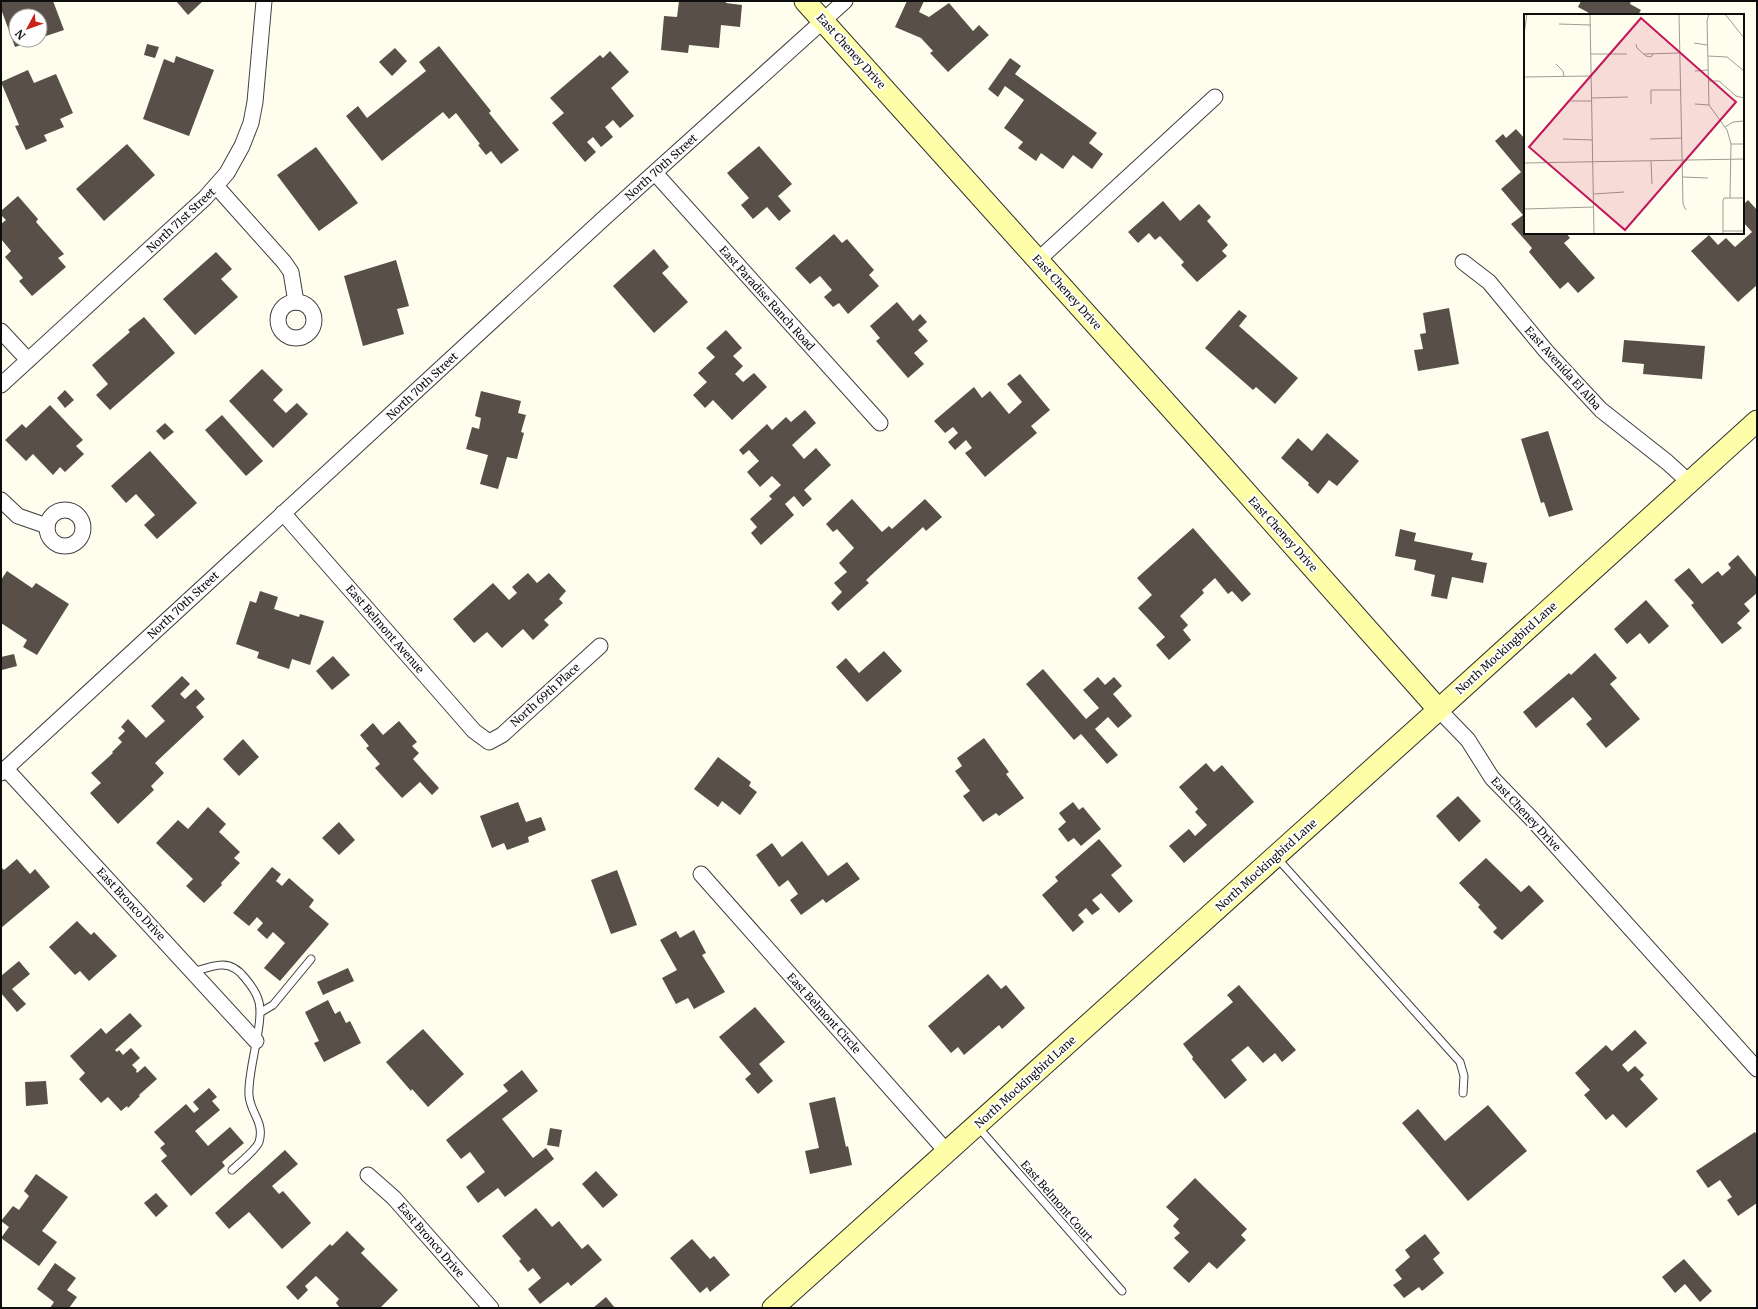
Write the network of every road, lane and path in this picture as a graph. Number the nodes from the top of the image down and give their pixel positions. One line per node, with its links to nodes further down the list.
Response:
1 (264, 1): 7 (street, North 71st Street)
2 (805, 1): 4 (street, East Cheney Drive)
3 (844, 1): 4 (street, North 70th Street)
4 (822, 20): 6 (street, North 70th Street); 8 (street, East Cheney Drive)
5 (1215, 97): 8 (street)
6 (655, 173): 15 (street, East Paradise Ranch Road); 18 (street, North 70th Street)
7 (216, 186): 10 (street); 12 (street, North 71st Street)
8 (1038, 260): 21 (street, East Cheney Drive)
9 (1463, 262): 16 (street, East Avenida El Alba)
10 (296, 302)
11 (1, 331): 12 (street)
12 (28, 360): 13 (street, North 71st Street)
13 (1, 385)
14 (1757, 421): 16 (street, North Mockingbird Lane)
15 (880, 423)
16 (1689, 482): 21 (street, North Mockingbird Lane)
17 (1, 500): 19 (street)
18 (283, 513): 22 (street, East Belmont Avenue); 23 (street, North 70th Street)
19 (47, 526)
20 (600, 646): 22 (street, North 69th Place)
21 (1439, 710): 24 (street, North Mockingbird Lane); 30 (street, East Cheney Drive)
22 (489, 742)
23 (3, 771): 27 (street, East Bronco Drive)
24 (1276, 856): 31 (lane); 32 (street, North Mockingbird Lane)
25 (701, 874): 33 (street, East Belmont Circle)
26 (311, 959): 28 (lane)
27 (193, 972): 28 (lane); 29 (street, East Bronco Drive)
28 (261, 1012): 29 (lane)
29 (256, 1041): 34 (lane)
30 (1757, 1069)
31 (1463, 1093)
32 (976, 1125): 33 (street, North Mockingbird Lane); 36 (lane, East Belmont Court)
33 (947, 1152): 37 (street, North Mockingbird Lane)
34 (232, 1170)
35 (368, 1175): 38 (street, East Bronco Drive)
36 (1122, 1291)
37 (784, 1305)
38 (491, 1308)

